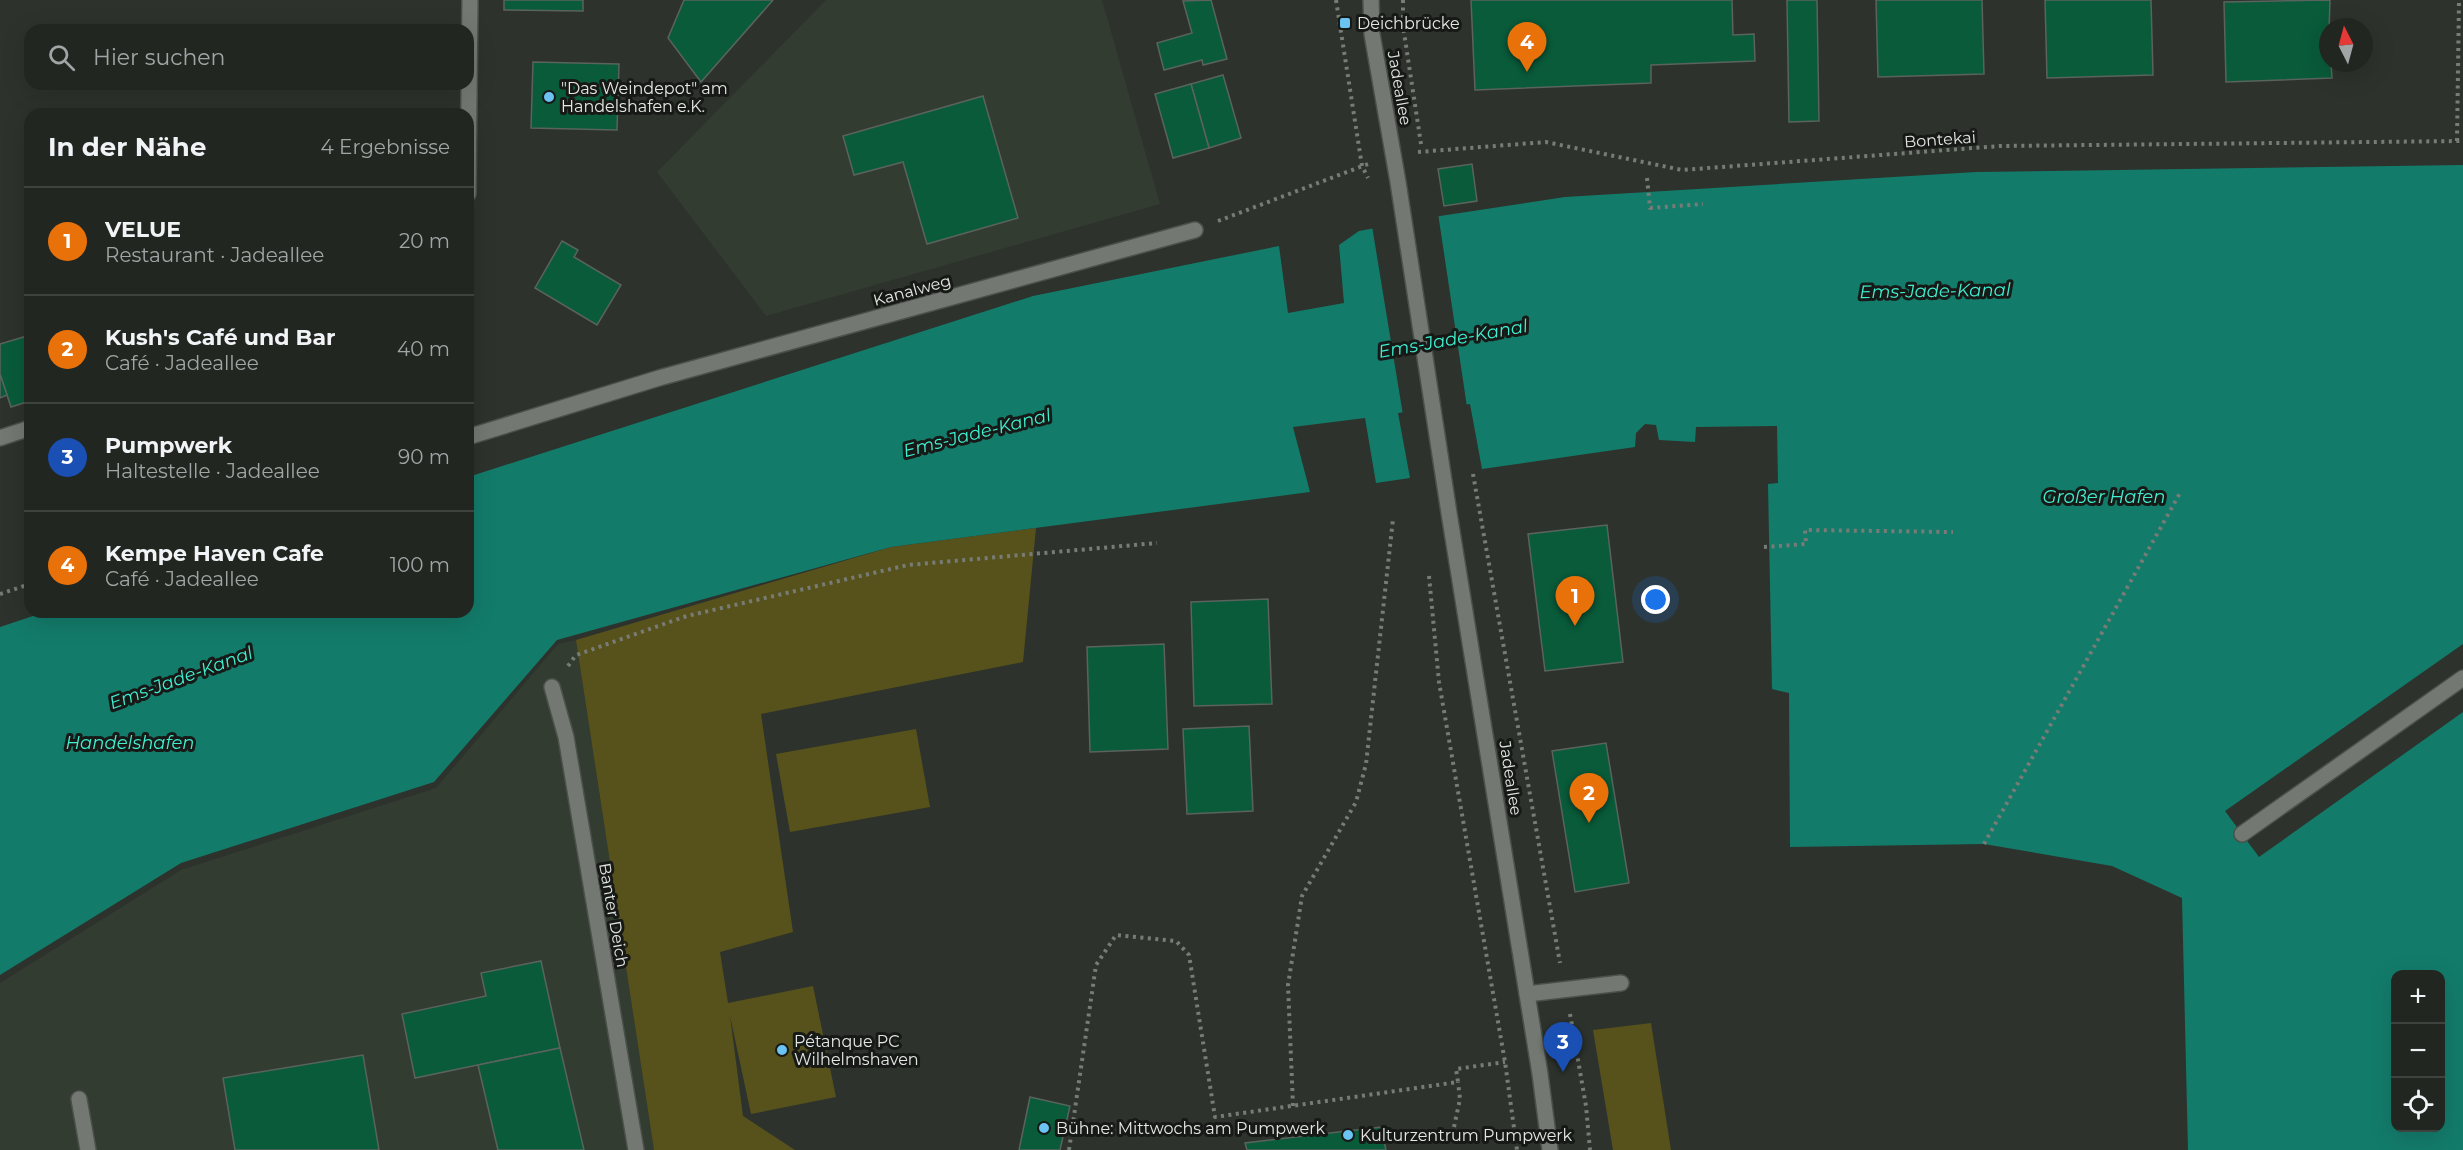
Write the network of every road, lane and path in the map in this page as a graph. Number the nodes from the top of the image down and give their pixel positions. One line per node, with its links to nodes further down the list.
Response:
1 (470, 0): 6 (street)
2 (1336, 0): 15 (path)
3 (1371, 0): 34 (street, Jadeallee)
4 (1403, 0): 11 (path)
5 (2459, 0): 9 (path)
6 (470, 24)
7 (469, 90): 8 (street)
8 (469, 108)
9 (2457, 141): 10 (path, Bontekai); 11 (path, Bontekai)
10 (2463, 141)
11 (1423, 152): 12 (path)
12 (1424, 162)
13 (1647, 178): 14 (path)
14 (1703, 204)
15 (1195, 230): 17 (street, Kanalweg)
16 (24, 430): 18 (street)
17 (474, 435)
18 (0, 438)
19 (1471, 463): 33 (path)
20 (2180, 493): 31 (path)
21 (1393, 519): 38 (path)
22 (1953, 532): 24 (path)
23 (1157, 543): 29 (path)
24 (1764, 547)
25 (1429, 575): 35 (path)
26 (24, 586): 27 (path)
27 (0, 594)
28 (2463, 678): 30 (street)
29 (552, 687): 41 (street, Banter Deich)
30 (2242, 834)
31 (1984, 844)
32 (1621, 982): 33 (street)
33 (1565, 988): 34 (street); 45 (path)
34 (1527, 994): 44 (street, Jadeallee)
35 (1505, 1062): 36 (path); 43 (path)
36 (1458, 1082): 38 (path); 39 (path)
37 (79, 1099): 40 (street)
38 (1293, 1106): 42 (path)
39 (1454, 1127)
40 (88, 1150)
41 (636, 1150)
42 (1069, 1150)
43 (1518, 1150)
44 (1550, 1150)
45 (1590, 1150)

